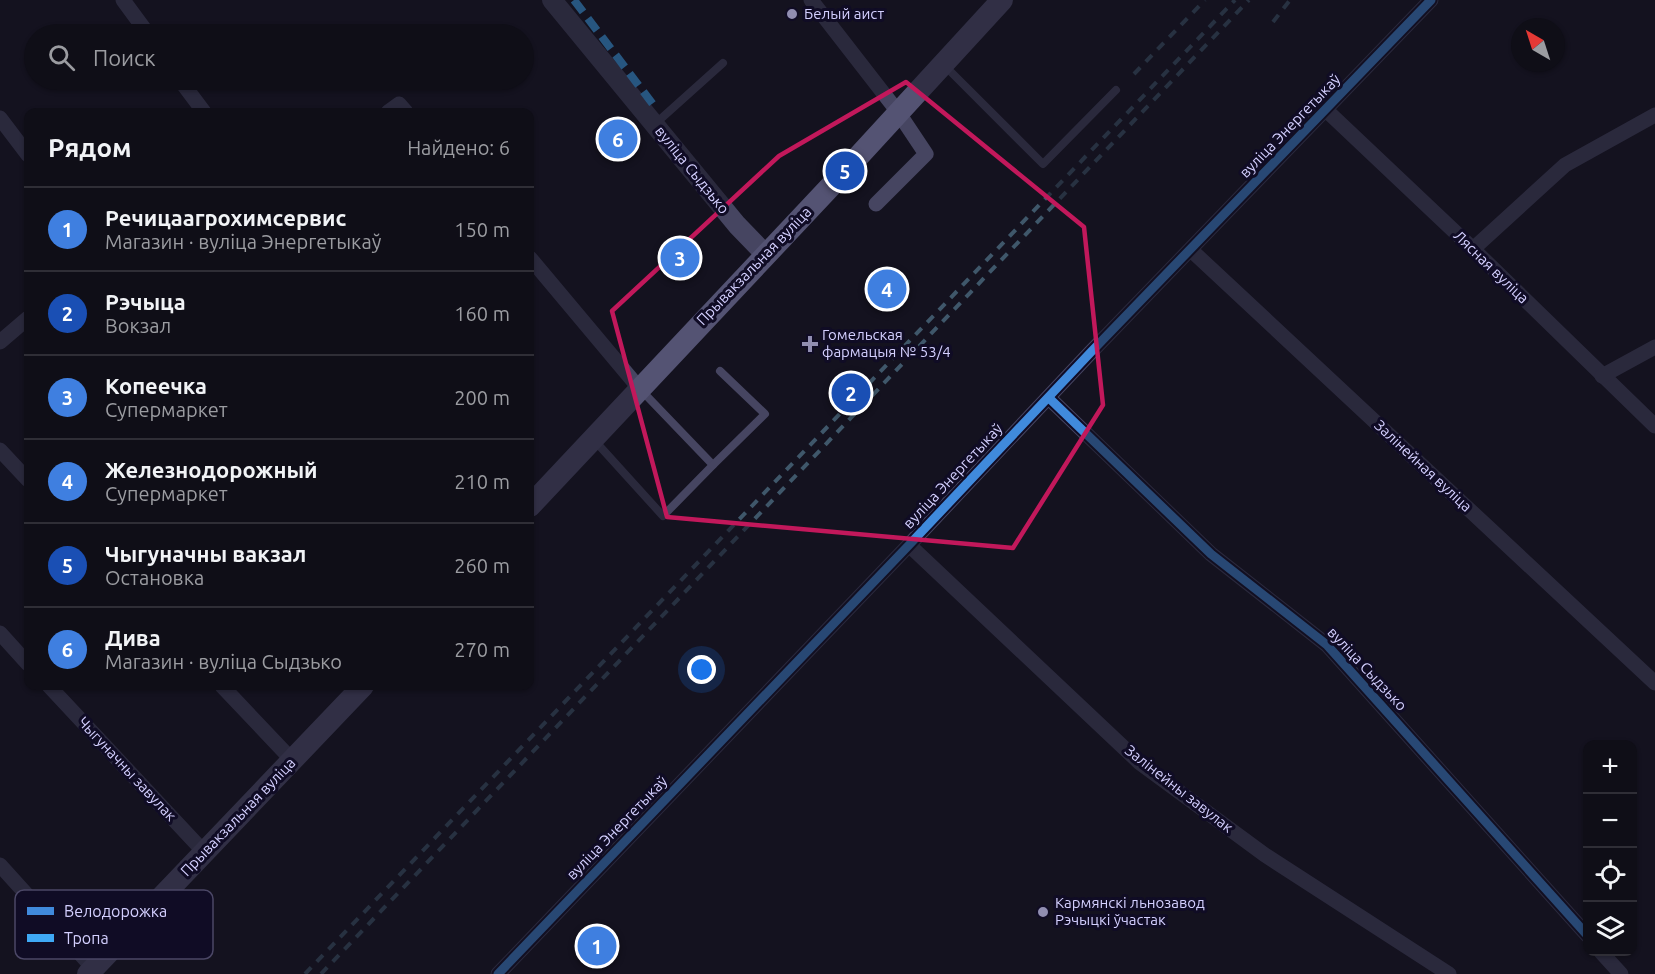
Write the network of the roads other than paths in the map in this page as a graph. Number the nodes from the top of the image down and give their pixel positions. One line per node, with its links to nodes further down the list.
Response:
1 (123, 0): 6 (street)
2 (552, 0): 16 (street, вуліца Сыдзько)
3 (811, 0): 13 (street)
4 (1002, 0): 8 (main road, Прывакзальная вуліца)
5 (1431, 0): 12 (street, вуліца Энергетыкаў)
6 (141, 24)
7 (723, 63): 16 (lane)
8 (942, 64): 10 (lane); 13 (main road, Прывакзальная вуліца)
9 (188, 90): 11 (street)
10 (1116, 90)
11 (201, 108)
12 (1326, 110): 19 (street, Лясная вуліца); 20 (street, вуліца Энергетыкаў)
13 (897, 112): 18 (street); 21 (main road, Прывакзальная вуліца)
14 (1655, 115): 19 (street)
15 (0, 118): 17 (street)
16 (654, 125): 21 (street, вуліца Сыдзько)
17 (24, 150)
18 (876, 204)
19 (1473, 249): 27 (street, Лясная вуліца)
20 (1191, 250): 29 (street, вуліца Энергетыкаў); 39 (street, Залінейная вуліца)
21 (765, 254): 28 (main road, Прывакзальная вуліца)
22 (534, 263): 28 (street)
23 (24, 321): 24 (street)
24 (0, 342)
25 (1655, 347): 27 (street)
26 (720, 371): 33 (lane)
27 (1602, 376): 30 (street, Лясная вуліца)
28 (639, 388): 31 (main road, Прывакзальная вуліца); 33 (lane)
29 (1049, 398): 36 (street, вуліца Энергетыкаў); 48 (street, вуліца Сыдзько)
30 (1655, 426)
31 (592, 438): 33 (lane); 35 (main road, Прывакзальная вуліца)
32 (0, 450): 34 (street)
33 (713, 465)
34 (24, 476)
35 (534, 502)
36 (909, 545): 53 (street, вуліца Энергетыкаў); 54 (street, Залінейны завулак)
37 (0, 633): 38 (street)
38 (24, 660)
39 (1655, 683)
40 (53, 690): 44 (street, Чыгуначны завулак)
41 (226, 690): 43 (street)
42 (359, 690): 43 (main road, Прывакзальная вуліца)
43 (292, 760): 44 (main road, Прывакзальная вуліца)
44 (205, 853): 47 (main road, Прывакзальная вуліца)
45 (0, 865): 46 (street)
46 (21, 890)
47 (169, 890)
48 (1583, 932)
49 (1605, 956): 55 (street)
50 (81, 959): 52 (street)
51 (103, 959): 52 (main road, Прывакзальная вуліца)
52 (91, 971)
53 (498, 974)
54 (1449, 974)
55 (1621, 974)

